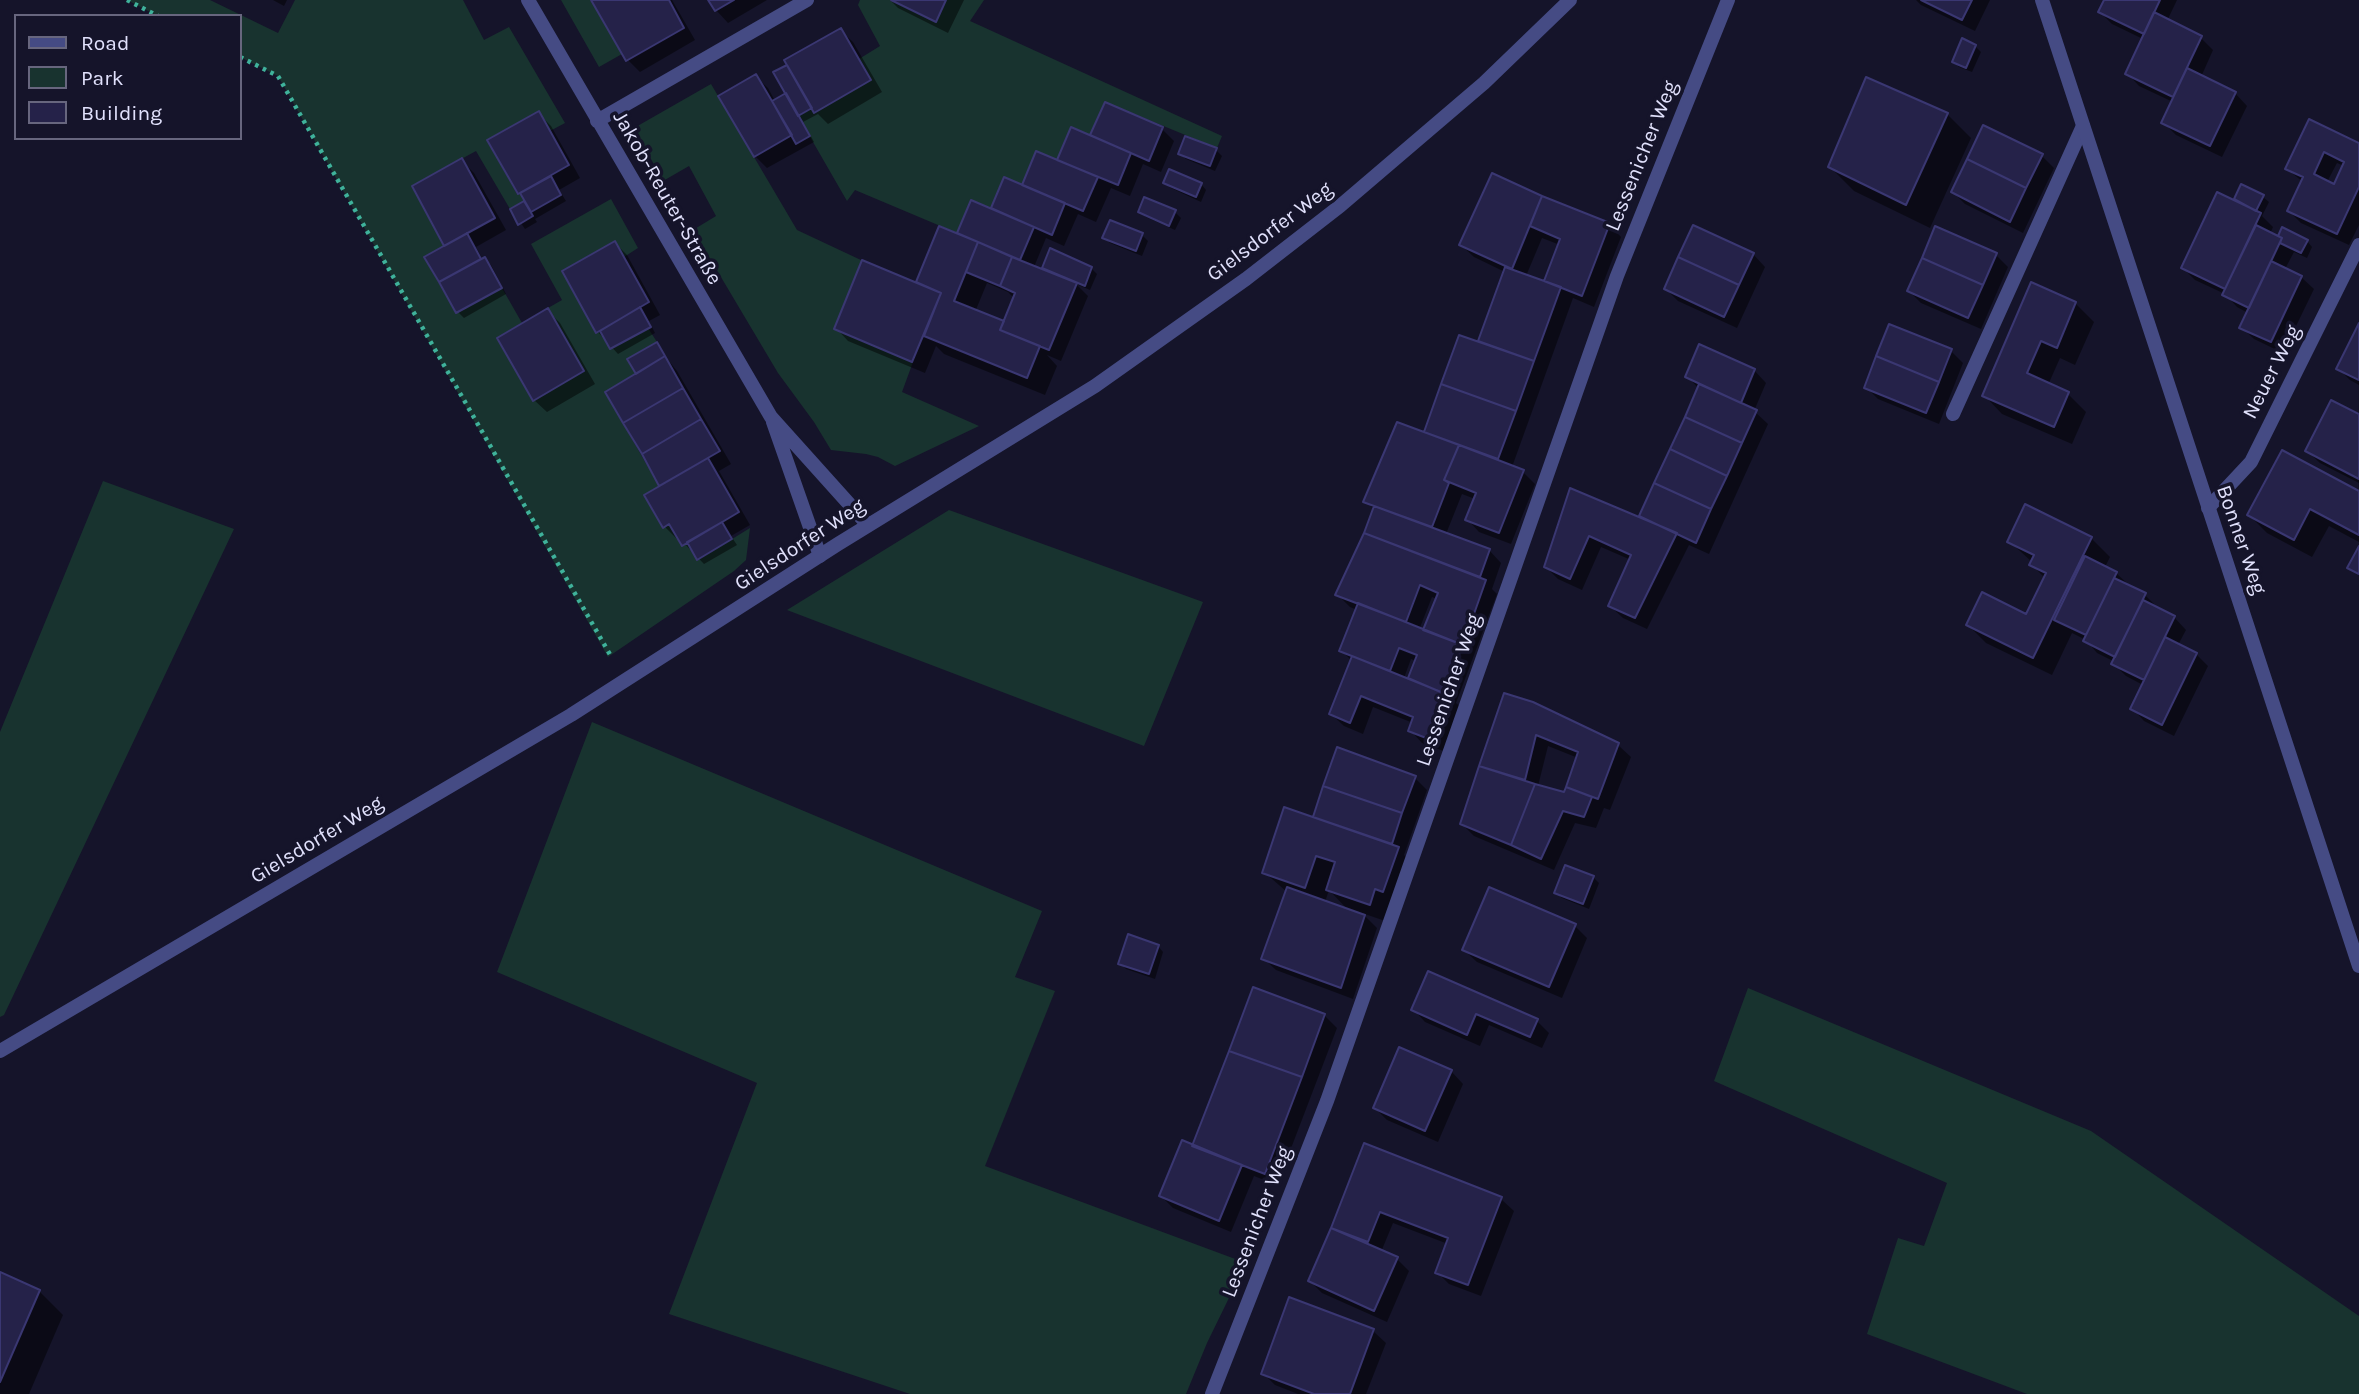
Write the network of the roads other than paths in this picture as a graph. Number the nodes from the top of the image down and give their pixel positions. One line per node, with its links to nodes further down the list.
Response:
1 (528, 0): 6 (street, Jakob-Reuter-Straße)
2 (807, 0): 6 (street)
3 (1570, 0): 12 (street, Gielsdorfer Weg)
4 (1728, 0): 16 (street, Lessenicher Weg)
5 (2042, 0): 7 (street, Bonner Weg)
6 (597, 121): 10 (street, Jakob-Reuter-Straße)
7 (2083, 126): 9 (street); 11 (street, Bonner Weg)
8 (2359, 245): 11 (street, Neuer Weg)
9 (1953, 414)
10 (771, 417): 12 (street, Jakob-Reuter-Straße); 13 (street, Jakob-Reuter-Straße)
11 (2208, 508): 14 (street, Bonner Weg)
12 (869, 525): 13 (street, Gielsdorfer Weg)
13 (820, 556): 15 (street, Gielsdorfer Weg)
14 (2359, 966)
15 (0, 1051)
16 (1212, 1394)

